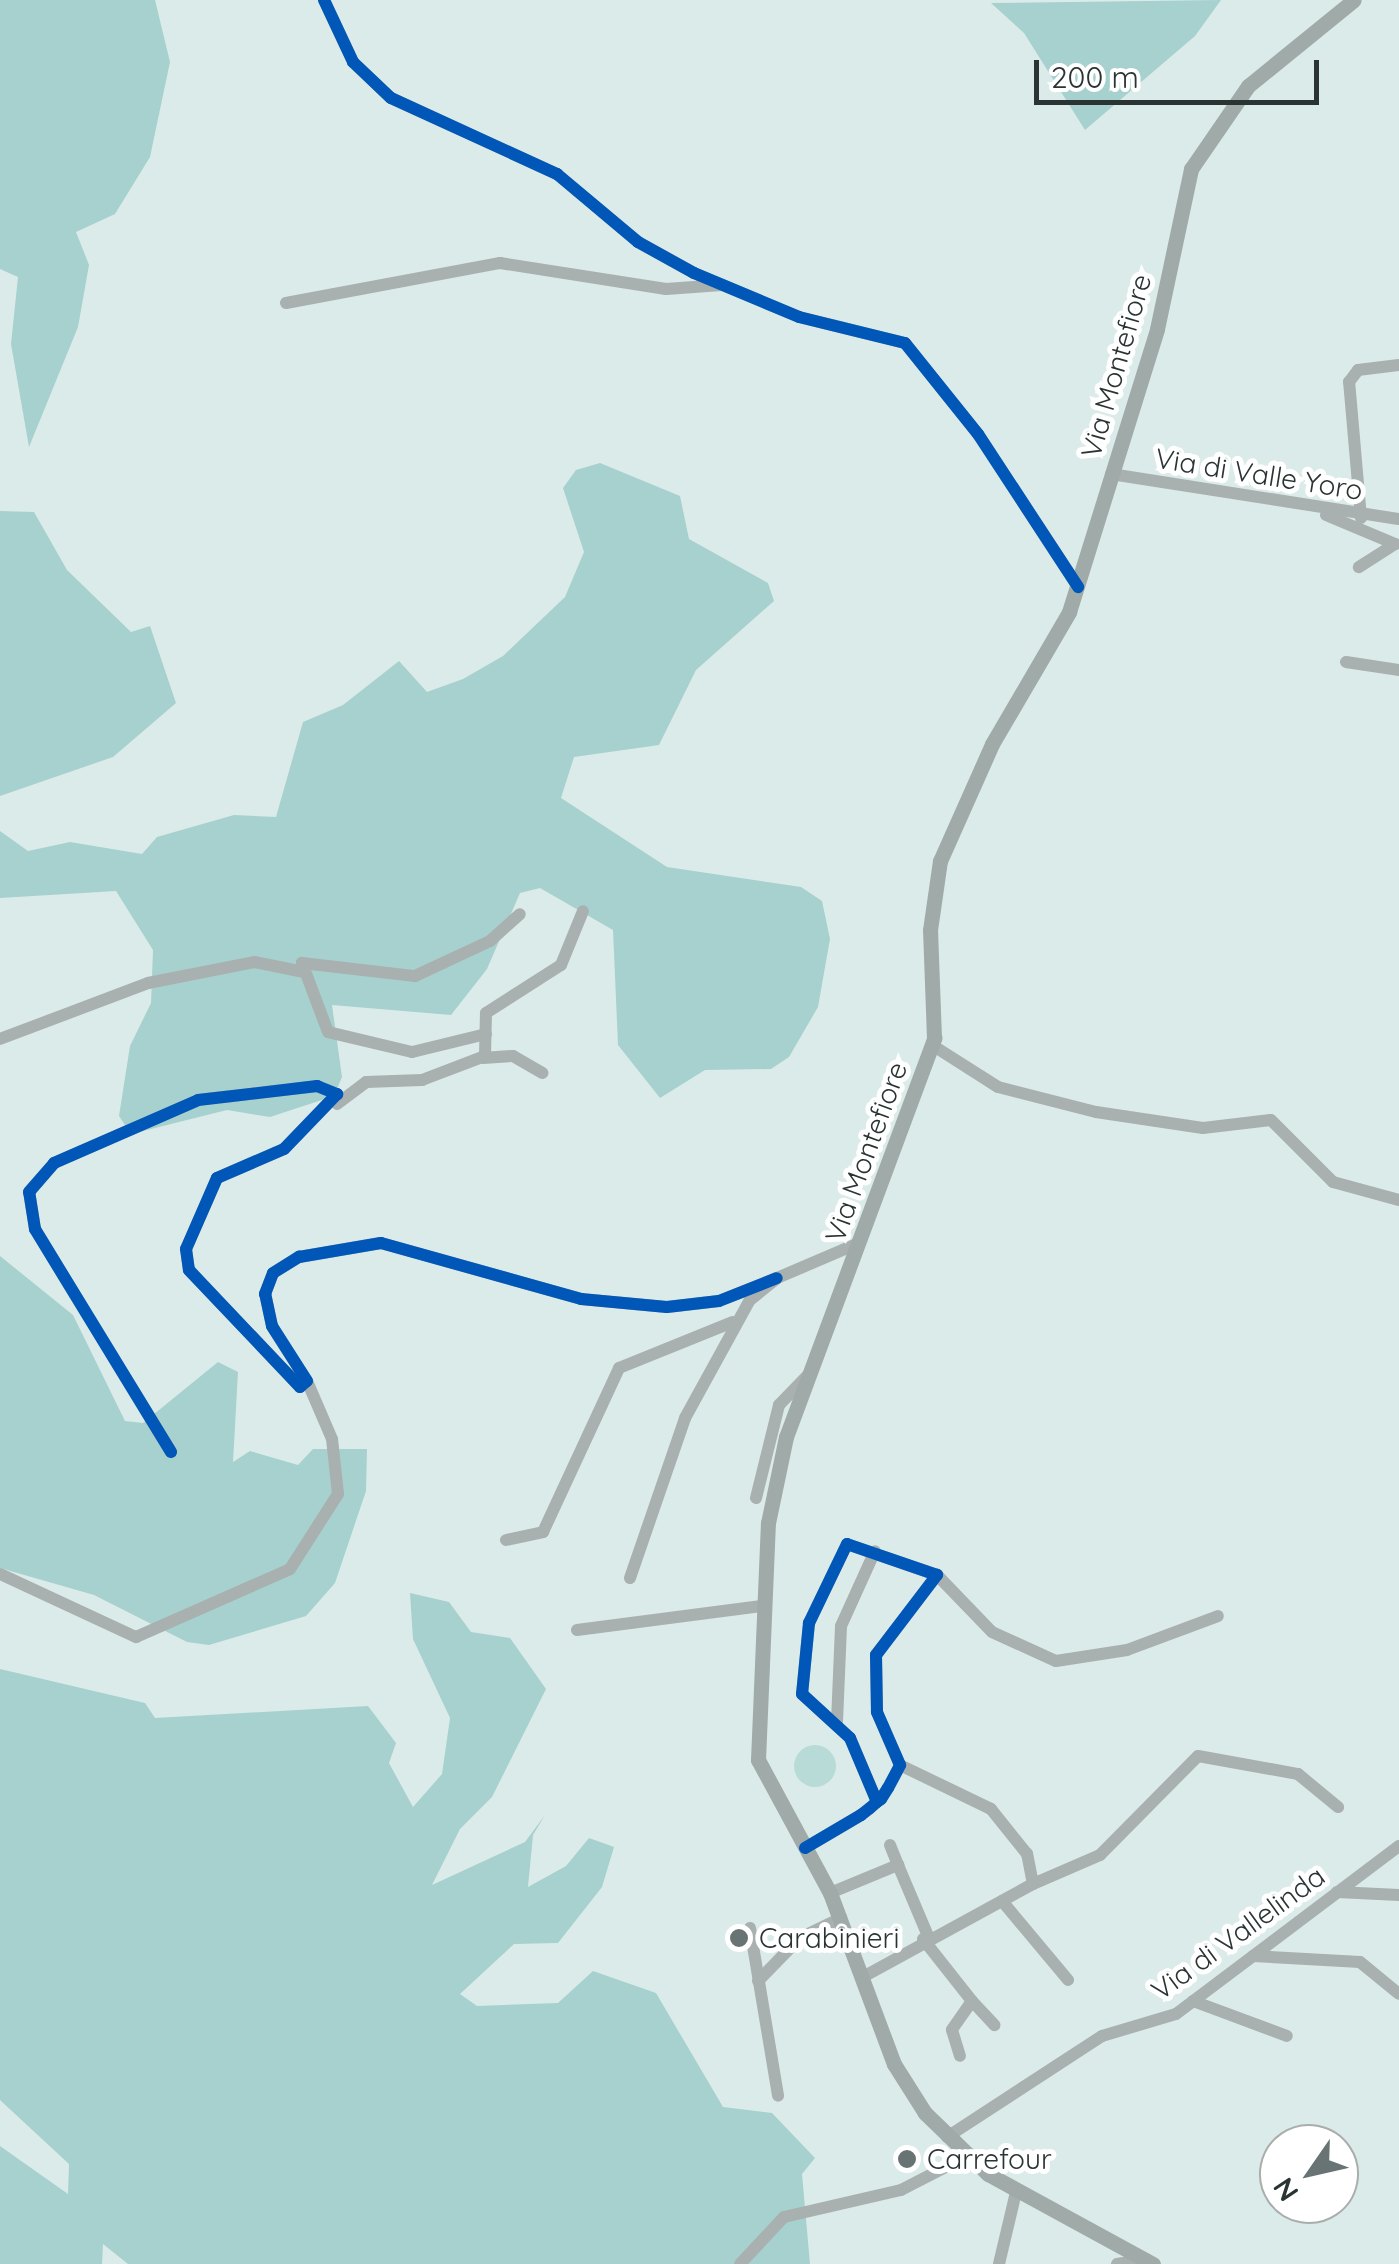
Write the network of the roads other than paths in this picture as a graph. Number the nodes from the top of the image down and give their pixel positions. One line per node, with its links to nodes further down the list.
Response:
1 (324, 0): 3 (street)
2 (1354, 0): 6 (main road, Via Montefiore)
3 (722, 285): 4 (street); 11 (street)
4 (286, 302)
5 (1399, 365): 8 (street)
6 (1110, 474): 7 (street, Via di Valle Yoro); 11 (main road, Via Montefiore)
7 (1326, 514): 8 (street, Via di Valle Yoro); 10 (street)
8 (1361, 518): 9 (street, Via di Valle Yoro)
9 (1399, 519)
10 (1359, 568)
11 (1078, 587): 19 (main road, Via Montefiore)
12 (1346, 662): 13 (street)
13 (1399, 670)
14 (583, 910): 17 (street)
15 (520, 914): 16 (street)
16 (304, 972): 17 (street); 18 (street)
17 (486, 1034): 20 (street)
18 (0, 1038)
19 (932, 1045): 23 (street); 24 (main road, Via Montefiore)
20 (483, 1058): 21 (street); 22 (street)
21 (542, 1073)
22 (328, 1112): 28 (street); 29 (street)
23 (1399, 1200)
24 (859, 1243): 25 (street); 27 (main road, Via Montefiore)
25 (776, 1278): 26 (street); 28 (street)
26 (739, 1317): 31 (street); 35 (street)
27 (810, 1373): 30 (street); 36 (main road, Via Montefiore)
28 (307, 1381): 33 (street)
29 (171, 1452)
30 (756, 1498)
31 (506, 1540)
32 (875, 1550): 34 (street); 39 (street); 39 (street)
33 (0, 1574)
34 (937, 1575): 37 (street); 40 (street)
35 (630, 1578)
36 (764, 1606): 38 (street); 45 (main road, Via Montefiore)
37 (1218, 1616)
38 (577, 1630)
39 (837, 1722): 41 (street)
40 (900, 1765): 41 (street); 47 (street)
41 (877, 1802): 45 (street)
42 (1338, 1807): 47 (street)
43 (890, 1845): 46 (street)
44 (1399, 1846): 48 (street, Via di Vallelinda)
45 (804, 1848): 49 (main road, Via Montefiore)
46 (898, 1865): 49 (street); 54 (street)
47 (1033, 1884): 51 (street)
48 (1337, 1892): 50 (street); 55 (street, Via di Vallelinda)
49 (830, 1893): 52 (main road, Via Montefiore)
50 (1399, 1895)
51 (1002, 1901): 54 (street); 57 (street)
52 (841, 1918): 56 (main road, Via Montefiore); 58 (street)
53 (750, 1928): 58 (street)
54 (926, 1938): 56 (street); 60 (street)
55 (1253, 1956): 59 (street); 61 (street, Via di Vallelinda)
56 (861, 1978): 66 (main road, Via Montefiore)
57 (1068, 1980)
58 (758, 1981): 65 (street)
59 (1399, 1994)
60 (972, 2001): 62 (street); 64 (street)
61 (1193, 2001): 63 (street); 66 (street, Via di Vallelinda)
62 (994, 2025)
63 (1287, 2036)
64 (960, 2056)
65 (778, 2096)
66 (947, 2138): 67 (main road, Via Montefiore)
67 (967, 2156): 68 (main road, Via Montefiore); 70 (street)
68 (1016, 2192): 69 (main road, Via Montefiore); 71 (street)
69 (1150, 2262): 72 (street)
70 (740, 2264)
71 (999, 2264)
72 (1117, 2264)

